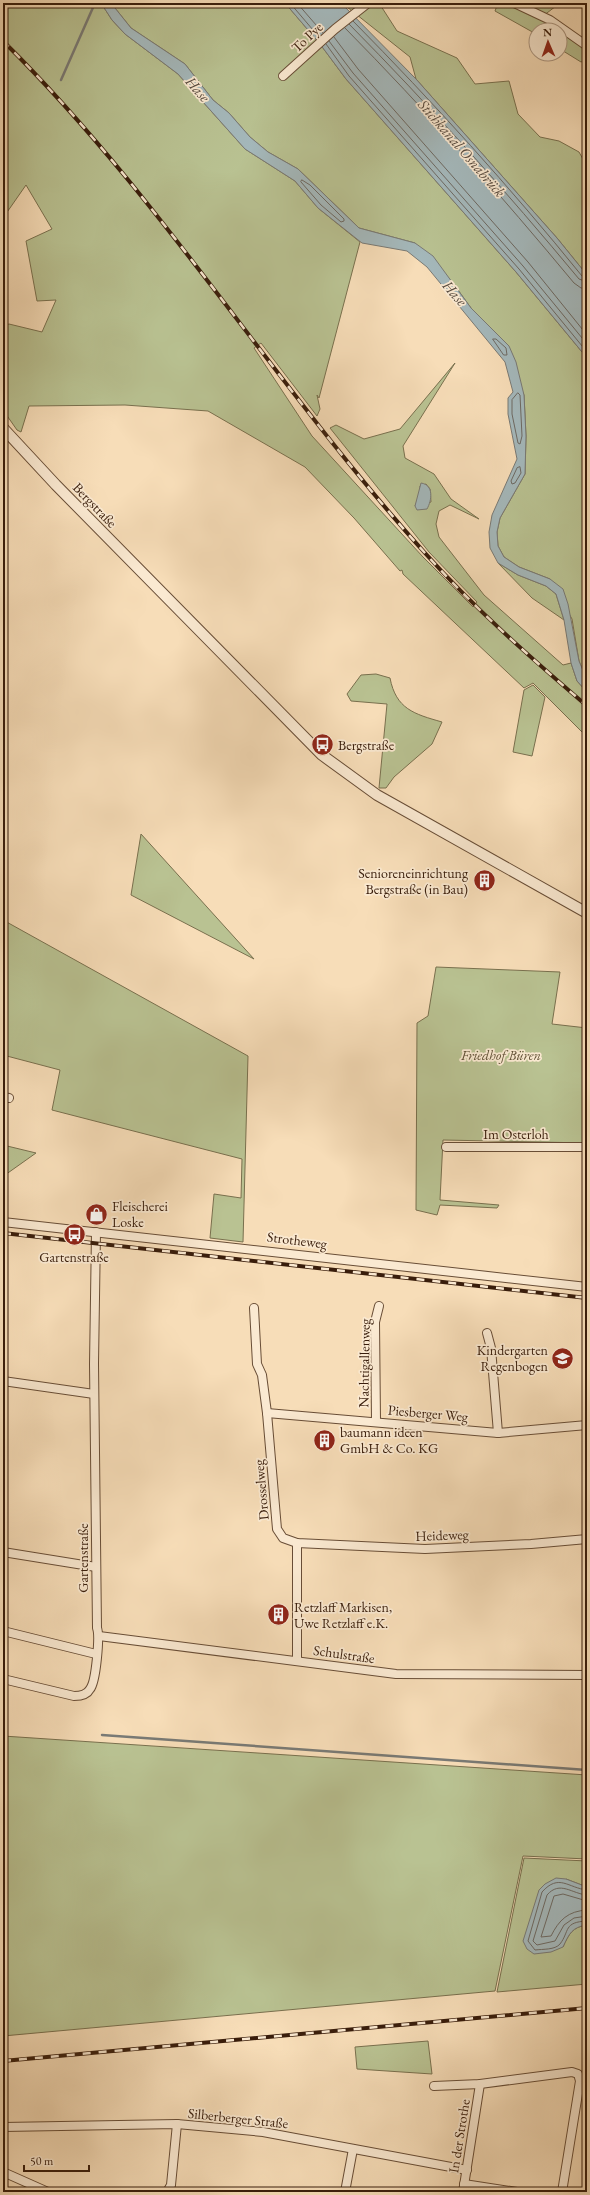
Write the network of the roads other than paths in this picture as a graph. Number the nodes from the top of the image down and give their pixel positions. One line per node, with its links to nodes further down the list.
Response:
1 (368, 3): 4 (street, To Pye)
2 (514, 3): 3 (street)
3 (587, 46)
4 (283, 76)
5 (3, 428): 6 (street, Bergstraße)
6 (587, 913)
7 (446, 1147): 8 (street, Im Osterloh)
8 (587, 1147)
9 (3, 1222): 10 (street, Strotheweg)
10 (96, 1232): 11 (street, Strotheweg); 16 (street, Gartenstraße)
11 (587, 1287)
12 (379, 1306): 18 (street, Nachtigallenweg)
13 (254, 1308): 17 (street, Drosselweg)
14 (487, 1333): 20 (street)
15 (3, 1381): 16 (street)
16 (94, 1394): 24 (street, Gartenstraße)
17 (267, 1413): 18 (street, Piesberger Weg); 22 (street, Drosselweg)
18 (376, 1422): 20 (street, Piesberger Weg)
19 (587, 1425): 20 (street, Piesberger Weg)
20 (498, 1433)
21 (587, 1539): 22 (street, Heideweg)
22 (297, 1543): 28 (street)
23 (3, 1552): 24 (street)
24 (96, 1567): 26 (street, Gartenstraße)
25 (3, 1631): 27 (street)
26 (99, 1636): 27 (street, Gartenstraße); 28 (street, Schulstraße)
27 (96, 1654): 30 (street, Gartenstraße)
28 (297, 1660): 29 (street, Schulstraße)
29 (587, 1675)
30 (3, 1679)
31 (480, 2084): 32 (street, In der Strothe); 36 (street, In der Strothe); 43 (street, In der Strothe)
32 (434, 2086)
33 (177, 2124): 34 (street, Silberberger Straße); 35 (street, Silberberger Straße); 40 (street)
34 (3, 2127)
35 (353, 2148): 36 (street, Silberberger Straße); 41 (street)
36 (467, 2170): 38 (street, In der Strothe)
37 (3, 2172): 39 (street)
38 (464, 2188): 42 (street)
39 (48, 2192)
40 (167, 2192)
41 (345, 2192)
42 (518, 2192)
43 (562, 2192)

